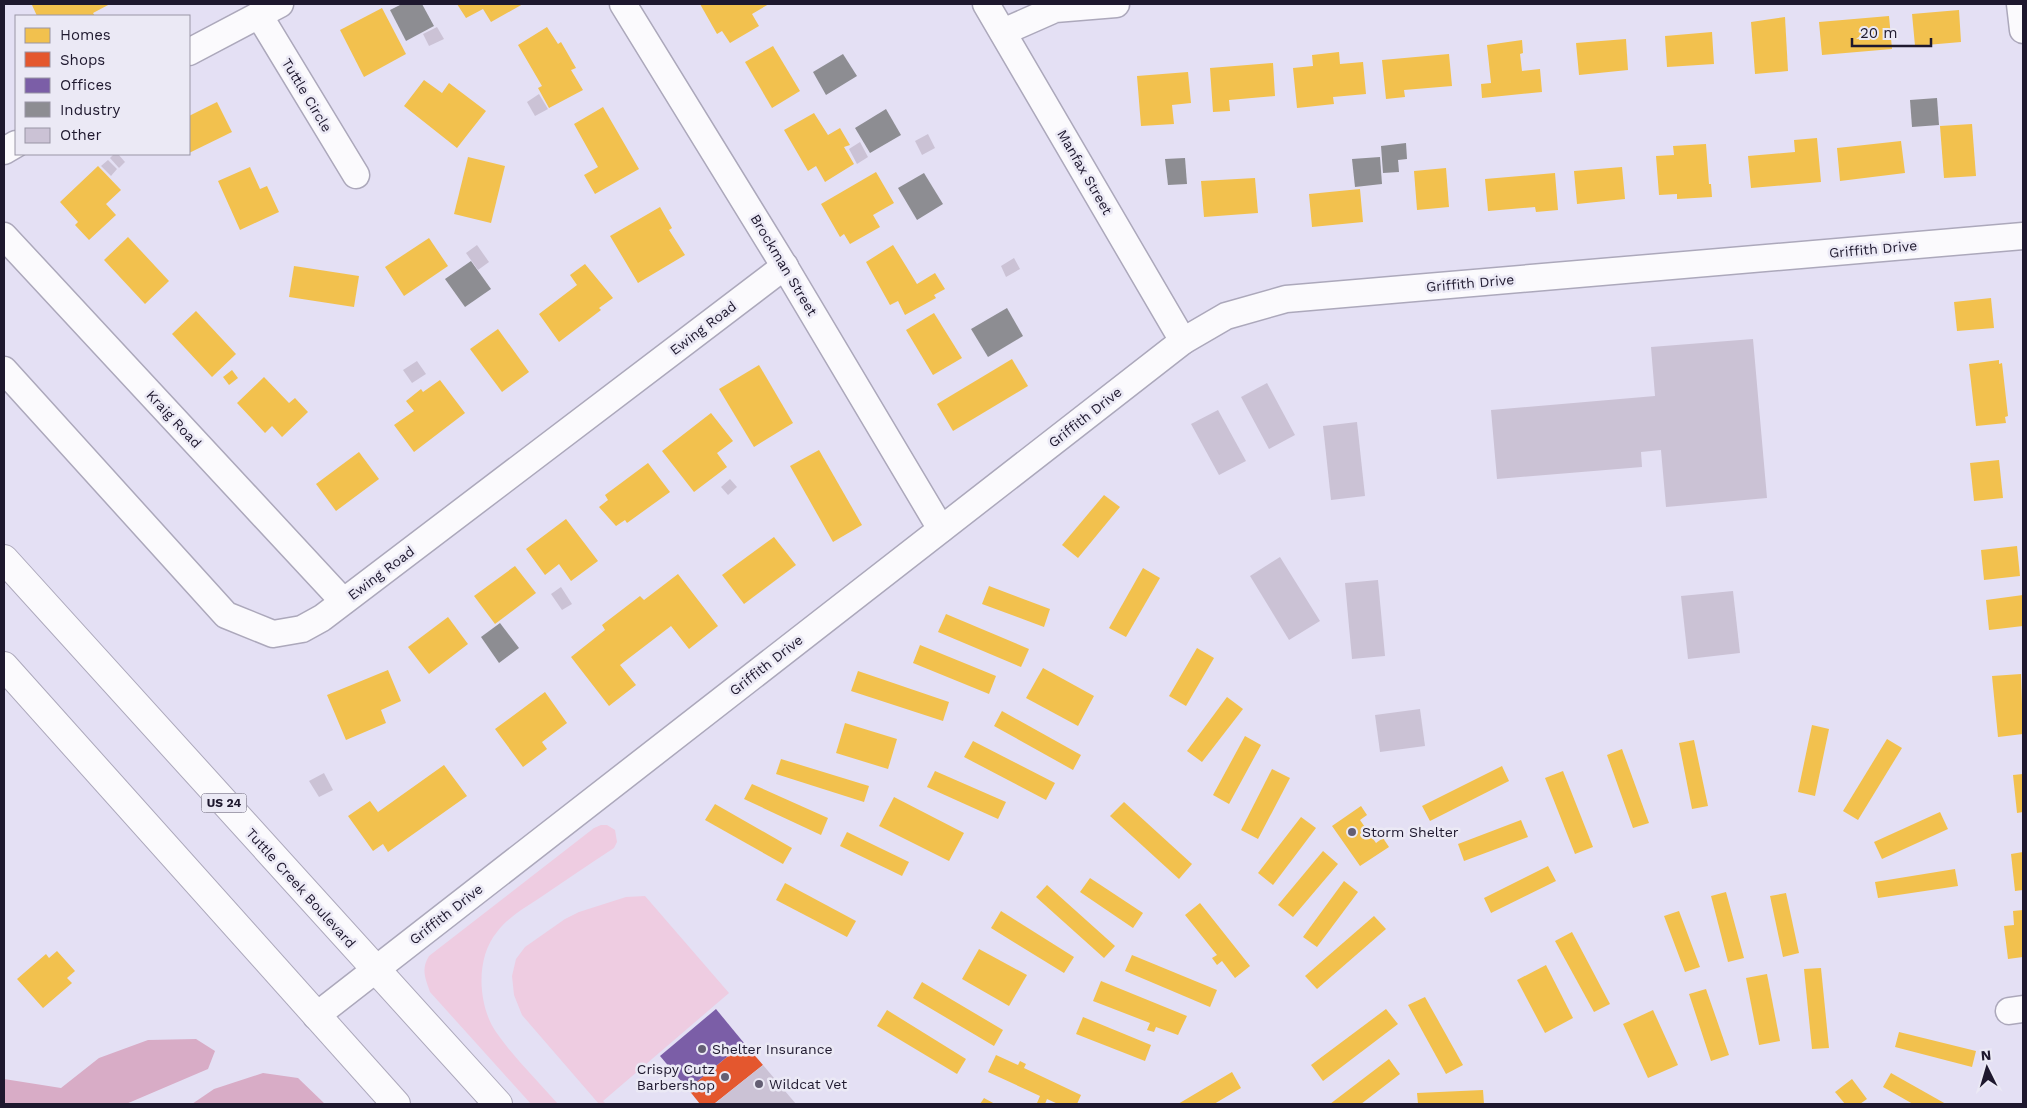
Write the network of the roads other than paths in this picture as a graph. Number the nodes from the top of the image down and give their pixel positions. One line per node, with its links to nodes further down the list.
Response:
1 (622, 4): 14 (street, Brockman Street)
2 (986, 4): 7 (street, Manfax Street)
3 (1116, 4): 7 (street)
4 (2020, 4): 6 (street)
5 (270, 9): 8 (street); 11 (street, Tuttle Circle)
6 (2023, 30)
7 (1003, 32): 15 (street, Manfax Street)
8 (190, 51)
9 (15, 145): 10 (street)
10 (4, 151)
11 (356, 175)
12 (4, 236): 19 (street, Kraig Road)
13 (2023, 236): 15 (street, Griffith Drive)
14 (785, 266): 17 (street, Brockman Street); 19 (street, Ewing Road)
15 (1182, 341): 17 (street, Griffith Drive)
16 (4, 370): 19 (street, Ewing Road)
17 (940, 530): 21 (street, Griffith Drive)
18 (4, 559): 21 (highway, Tuttle Creek Boulevard / US 24)
19 (343, 601)
20 (4, 666): 22 (highway)
21 (376, 969): 22 (street, Griffith Drive); 24 (highway, Tuttle Creek Boulevard / US 24)
22 (316, 1016): 23 (highway)
23 (396, 1104)
24 (498, 1104)

